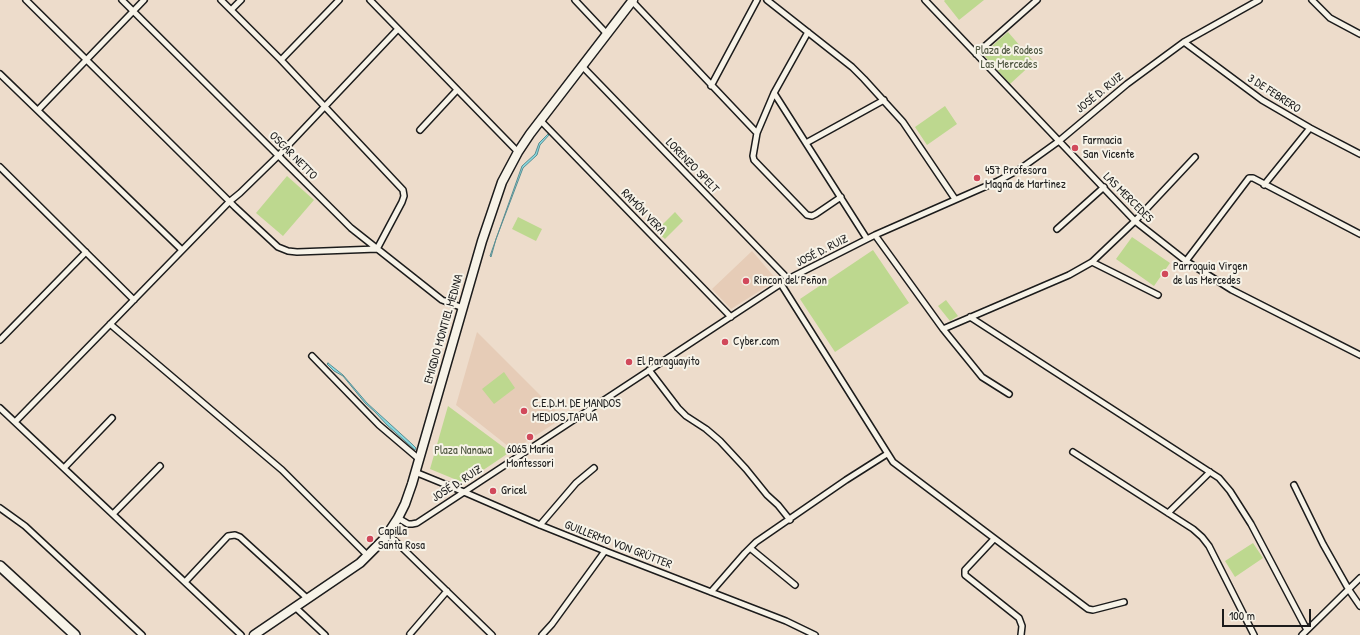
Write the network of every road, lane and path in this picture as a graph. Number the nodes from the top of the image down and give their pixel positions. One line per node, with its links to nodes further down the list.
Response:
1 (26, 0): 24 (street)
2 (122, 0): 17 (street, OSCAR NETTO)
3 (144, 0): 17 (street)
4 (221, 0): 16 (street)
5 (241, 0): 16 (street)
6 (340, 0): 25 (street)
7 (370, 0): 18 (street)
8 (575, 0): 20 (street)
9 (757, 0): 28 (street)
10 (767, 0): 19 (street)
11 (925, 0): 23 (street, LAS MERCEDES)
12 (1037, 0): 23 (street)
13 (1259, 0): 22 (street, JOSÉ D. RUIZ)
14 (1312, 0): 21 (street)
15 (632, 1): 20 (main road, EMIGDIO MONTIEL MEDINA); 28 (street)
16 (232, 10): 25 (street)
17 (134, 11): 24 (street); 42 (street, OSCAR NETTO)
18 (398, 29): 29 (street); 32 (street)
19 (808, 32): 30 (street); 31 (street)
20 (607, 34): 26 (main road, EMIGDIO MONTIEL MEDINA)
21 (1360, 34)
22 (1184, 42): 35 (street, 3 DE FEBRERO); 38 (street, JOSÉ D. RUIZ)
23 (976, 54): 38 (street, LAS MERCEDES)
24 (86, 60): 33 (street); 49 (street)
25 (281, 60): 32 (street)
26 (582, 66): 34 (main road, EMIGDIO MONTIEL MEDINA); 60 (street, LORENZO SPELT)
27 (0, 74): 33 (street)
28 (711, 86): 37 (street)
29 (457, 90): 36 (street); 40 (street)
30 (774, 94): 37 (street); 39 (street)
31 (884, 100): 39 (street); 48 (street)
32 (325, 107): 42 (street); 55 (street)
33 (38, 110): 56 (street)
34 (540, 120): 40 (main road, EMIGDIO MONTIEL MEDINA); 65 (street, RAMÓN VERA)
35 (1310, 128): 41 (street, 3 DE FEBRERO); 45 (street)
36 (420, 130)
37 (757, 133): 47 (street)
38 (1058, 141): 46 (street, LAS MERCEDES); 48 (street, JOSÉ D. RUIZ)
39 (806, 143): 47 (street)
40 (518, 152): 64 (main road, EMIGDIO MONTIEL MEDINA)
41 (1360, 154)
42 (278, 156): 49 (street); 55 (street, OSCAR NETTO)
43 (1195, 157): 50 (street)
44 (0, 166): 57 (street)
45 (1264, 185): 52 (street); 58 (street)
46 (1104, 188): 50 (street, LAS MERCEDES); 51 (street)
47 (841, 197): 54 (street)
48 (956, 199): 53 (street, JOSÉ D. RUIZ)
49 (229, 202): 55 (street); 56 (street)
50 (1135, 221): 58 (street, LAS MERCEDES); 59 (street)
51 (1057, 229)
52 (1360, 234)
53 (875, 235): 54 (street, JOSÉ D. RUIZ); 68 (street)
54 (867, 239): 60 (street, JOSÉ D. RUIZ)
55 (377, 249): 64 (street, OSCAR NETTO)
56 (182, 250): 63 (street)
57 (86, 252): 63 (street); 69 (street)
58 (1186, 261): 70 (street, LAS MERCEDES)
59 (1092, 262): 62 (street); 66 (street)
60 (788, 279): 61 (street, JOSÉ D. RUIZ)
61 (781, 284): 65 (street, JOSÉ D. RUIZ); 78 (street)
62 (1158, 295)
63 (134, 300): 67 (street)
64 (463, 308): 79 (main road, EMIGDIO MONTIEL MEDINA)
65 (731, 317): 72 (street, JOSÉ D. RUIZ)
66 (970, 317): 68 (street); 84 (street)
67 (110, 324): 76 (street); 97 (street)
68 (943, 329): 73 (street)
69 (0, 340)
70 (1360, 355)
71 (312, 356): 79 (street)
72 (649, 370): 86 (street, JOSÉ D. RUIZ); 91 (street)
73 (1009, 394)
74 (0, 408): 76 (street)
75 (112, 418): 81 (street)
76 (15, 422): 81 (street)
77 (1073, 452): 88 (street)
78 (887, 454): 91 (street); 94 (street)
79 (419, 459): 83 (main road, EMIGDIO MONTIEL MEDINA)
80 (160, 466): 89 (street)
81 (64, 468): 89 (street)
82 (594, 468): 92 (street)
83 (415, 472): 86 (street, GUILLERMO VON GRÜTTER); 90 (main road, EMIGDIO MONTIEL MEDINA)
84 (1210, 472): 88 (street); 109 (street)
85 (1294, 485): 102 (street)
86 (464, 492): 90 (street, JOSÉ D. RUIZ); 92 (street, GUILLERMO VON GRÜTTER)
87 (0, 508): 113 (street)
88 (1168, 513): 120 (street)
89 (113, 514): 100 (street)
90 (398, 518): 93 (main road, EMIGDIO MONTIEL MEDINA)
91 (790, 520): 95 (street)
92 (540, 525): 96 (street, GUILLERMO VON GRÜTTER)
93 (388, 534): 97 (main road, EMIGDIO MONTIEL MEDINA); 103 (street)
94 (994, 539): 106 (street); 119 (street)
95 (750, 548): 101 (street); 104 (street)
96 (605, 551): 104 (street, GUILLERMO VON GRÜTTER); 117 (street)
97 (368, 556): 105 (main road, EMIGDIO MONTIEL MEDINA)
98 (0, 566): 112 (highway)
99 (1360, 578): 102 (street)
100 (185, 582): 105 (street); 110 (street)
101 (794, 585)
102 (1349, 590): 107 (street); 109 (street)
103 (448, 591): 111 (street); 116 (street)
104 (711, 592): 118 (street, GUILLERMO VON GRÜTTER)
105 (308, 599): 108 (main road, EMIGDIO MONTIEL MEDINA)
106 (1124, 602)
107 (1360, 606)
108 (295, 607): 114 (main road, EMIGDIO MONTIEL MEDINA); 115 (street)
109 (1307, 630): 121 (street)
110 (238, 634)
111 (410, 634)
112 (75, 635)
113 (142, 635)
114 (254, 635)
115 (325, 635)
116 (492, 635)
117 (542, 635)
118 (815, 635)
119 (1020, 635)
120 (1254, 635)
121 (1302, 635)

